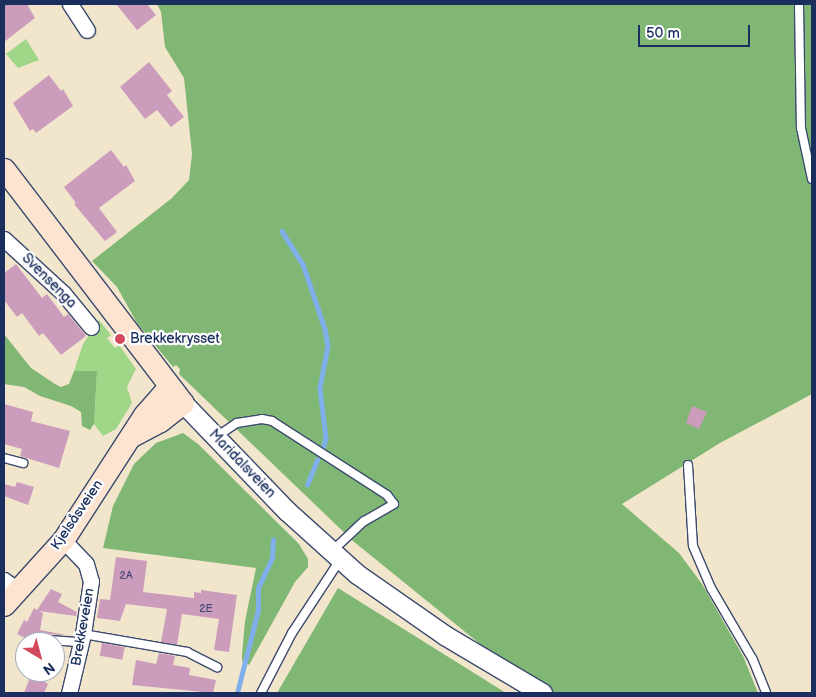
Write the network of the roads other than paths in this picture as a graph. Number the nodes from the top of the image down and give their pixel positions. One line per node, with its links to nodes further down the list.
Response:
1 (70, 4): 3 (street)
2 (799, 4): 5 (lane)
3 (87, 30)
4 (4, 169): 8 (main road, Maridalsveien)
5 (812, 178)
6 (4, 239): 7 (street, Svensenga)
7 (91, 327)
8 (169, 386): 9 (main road, Maridalsveien); 10 (main road, Kjelsåsveien)
9 (183, 403): 10 (main road, Kjelsåsveien); 11 (street, Maridalsveien)
10 (132, 436): 15 (main road, Kjelsåsveien)
11 (216, 437): 16 (street, Maridalsveien); 16 (lane)
12 (4, 458): 13 (lane)
13 (23, 463)
14 (688, 465): 24 (lane)
15 (63, 540): 17 (main road, Kjelsåsveien); 18 (street, Brekkeveien)
16 (335, 556): 22 (lane); 23 (street, Maridalsveien)
17 (8, 592)
18 (82, 638): 19 (lane); 20 (lane); 21 (street, Brekkeveien)
19 (65, 639)
20 (217, 667)
21 (69, 693)
22 (261, 693)
23 (542, 693)
24 (766, 693)

